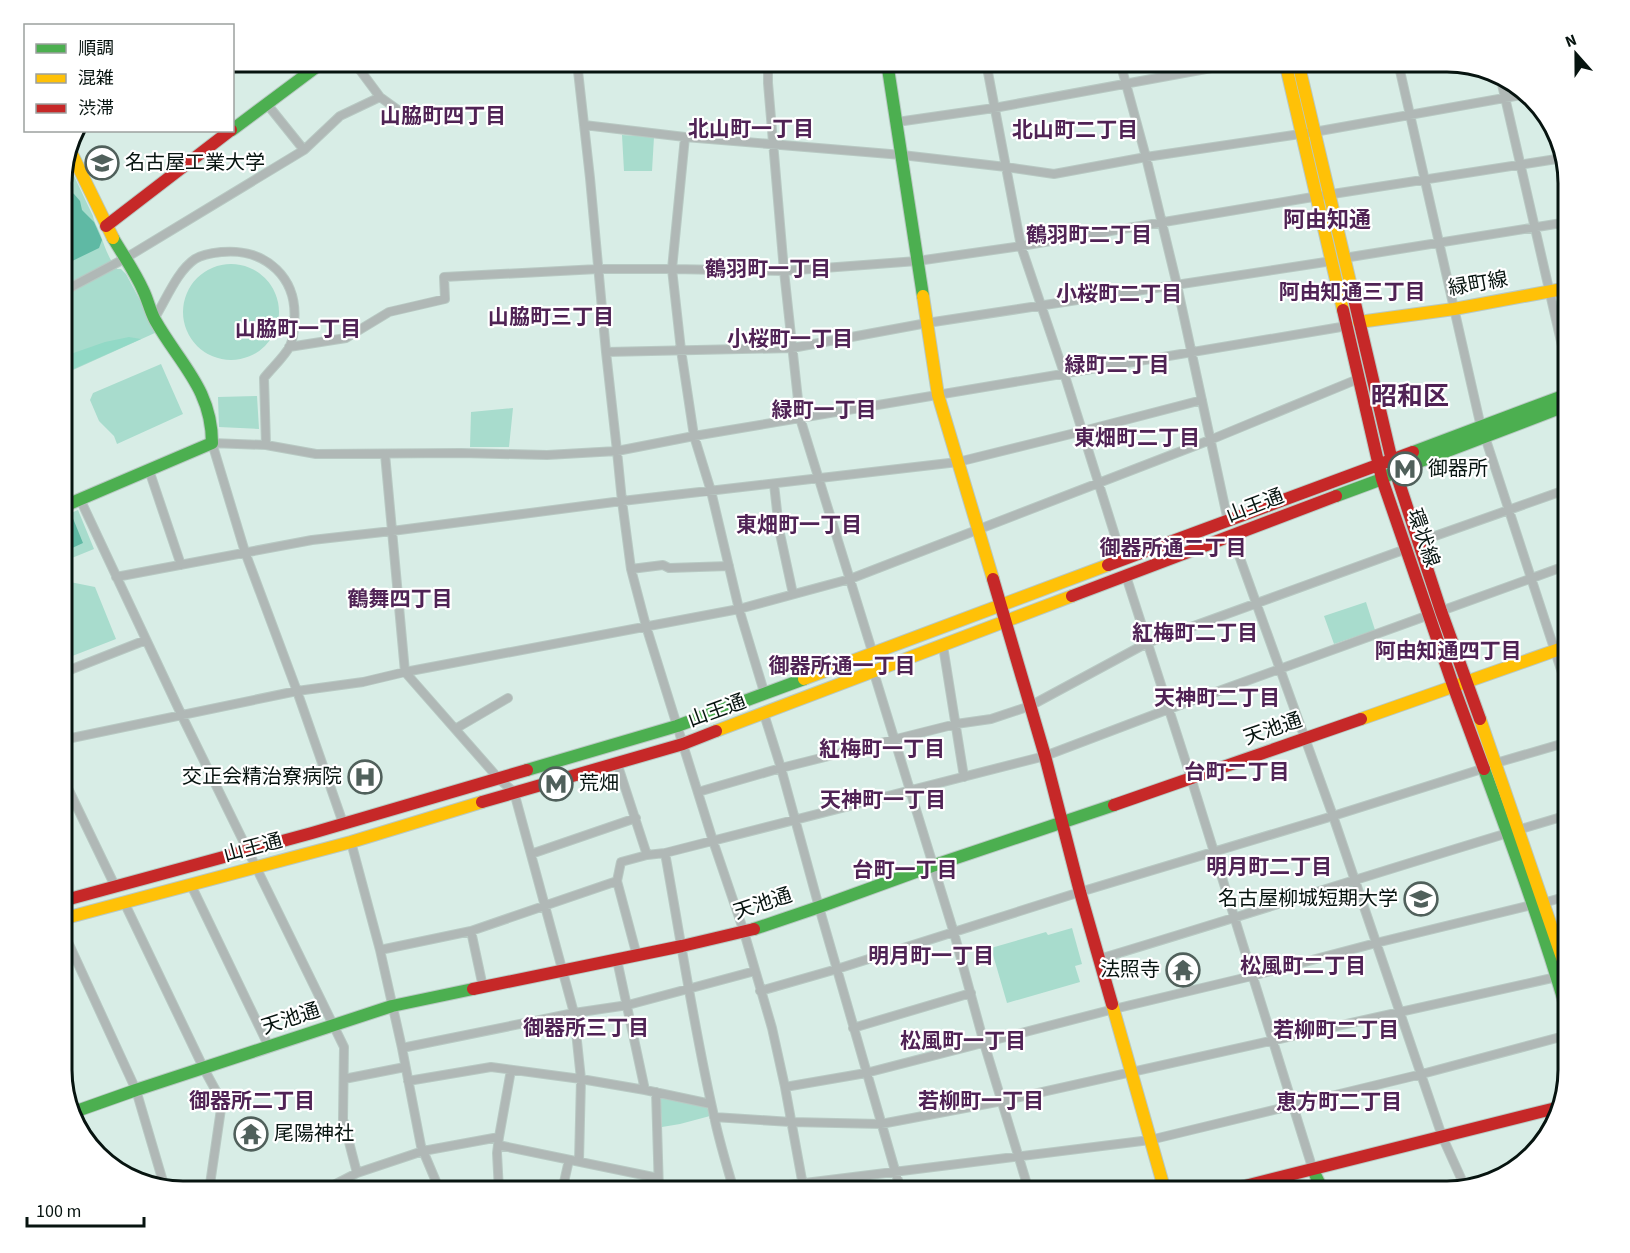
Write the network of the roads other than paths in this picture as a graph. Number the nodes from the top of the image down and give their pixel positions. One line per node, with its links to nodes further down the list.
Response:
1 (310, 72): 17 (main road)
2 (361, 72): 15 (street)
3 (578, 72): 22 (street)
4 (768, 72): 27 (street)
5 (889, 72): 21 (main road)
6 (988, 72): 18 (street)
7 (1123, 72): 12 (street)
8 (1190, 72): 12 (street)
9 (1288, 72): 25 (main road, 環状線)
10 (1299, 72): 25 (main road, 環状線)
11 (1400, 72): 20 (street)
12 (1126, 84): 18 (street); 30 (street)
13 (1502, 87): 16 (street)
14 (1516, 96): 16 (street)
15 (380, 97): 19 (street); 28 (street)
16 (1505, 98): 20 (street); 34 (street)
17 (267, 104): 23 (main road); 28 (street)
18 (994, 108): 21 (street); 33 (street)
19 (398, 110)
20 (1409, 115): 25 (street); 35 (street)
21 (897, 122): 29 (main road)
22 (585, 125): 26 (street); 47 (street)
23 (234, 129)
24 (229, 132): 40 (main road)
25 (1308, 132): 30 (street); 36 (main road, 環状線); 37 (main road, 環状線)
26 (685, 137): 27 (street); 48 (street)
27 (773, 145): 29 (street); 49 (street)
28 (304, 150): 44 (street)
29 (902, 155): 33 (street); 46 (main road)
30 (1146, 157): 33 (street); 38 (street)
31 (1556, 159): 34 (street)
32 (75, 160): 40 (main road)
33 (1006, 166): 43 (street)
34 (1521, 166): 35 (street); 41 (street)
35 (1424, 180): 36 (street); 42 (street)
36 (1329, 196): 37 (street); 45 (main road, 環状線)
37 (1316, 197): 38 (street); 45 (main road, 環状線)
38 (1162, 222): 43 (street); 50 (street)
39 (1558, 224): 41 (street)
40 (106, 226): 44 (main road)
41 (1535, 227): 42 (street); 53 (street)
42 (1440, 242): 45 (street); 55 (street)
43 (1021, 246): 46 (street); 54 (street)
44 (124, 259): 51 (street); 56 (main road)
45 (1338, 260): 50 (street); 58 (main road, 環状線)
46 (917, 261): 49 (street); 57 (main road)
47 (598, 269): 48 (street); 60 (street); 63 (street)
48 (672, 269): 49 (street); 62 (street)
49 (784, 271): 61 (street)
50 (1177, 285): 54 (street); 64 (street)
51 (72, 286)
52 (1558, 290): 53 (main road, 緑町線)
53 (1550, 291): 55 (main road, 緑町線); 59 (street)
54 (1040, 305): 57 (street); 65 (street)
55 (1454, 309): 58 (main road, 緑町線); 73 (street)
56 (154, 319): 60 (street); 76 (main road)
57 (927, 323): 61 (street); 67 (main road)
58 (1353, 324): 64 (street); 66 (main road, 環状線); 82 (main road, 環状線)
59 (1558, 325)
60 (289, 347): 77 (street)
61 (792, 348): 62 (street); 71 (street)
62 (681, 350): 63 (street); 74 (street)
63 (606, 352): 78 (street)
64 (1191, 352): 65 (street); 69 (street)
65 (1064, 373): 67 (street); 72 (street)
66 (1359, 379): 75 (street); 81 (main road, 環状線)
67 (938, 395): 71 (street); 80 (main road)
68 (1558, 399): 73 (main road, 山王通)
69 (1202, 400): 72 (street); 75 (street)
70 (1558, 408): 73 (main road, 山王通)
71 (800, 418): 74 (street); 84 (street)
72 (1083, 431): 80 (street); 86 (street)
73 (1483, 432): 82 (main road, 山王通); 93 (street)
74 (694, 436): 78 (street); 88 (street)
75 (1210, 440): 86 (street); 94 (street)
76 (212, 443): 77 (street); 83 (main road); 100 (street)
77 (266, 445): 79 (street)
78 (617, 451): 79 (street); 91 (street)
79 (385, 454): 96 (street)
80 (958, 462): 84 (street); 95 (main road)
81 (1378, 466): 82 (main road, 山王通); 85 (main road, 環状線); 94 (main road, 山王通)
82 (1394, 466): 85 (main road, 山王通); 98 (main road, 環状線)
83 (149, 470): 90 (main road); 102 (street)
84 (819, 479): 87 (street); 108 (street)
85 (1382, 479): 97 (main road, 山王通); 99 (main road, 環状線)
86 (1099, 483): 95 (street); 101 (street)
87 (774, 484): 88 (street); 110 (street)
88 (711, 490): 91 (street); 103 (street)
89 (1558, 493): 93 (street)
90 (80, 499): 92 (main road); 107 (street)
91 (622, 501): 96 (street); 104 (street)
92 (72, 503)
93 (1510, 510): 98 (street); 109 (street)
94 (1228, 521): 101 (main road, 山王通)
95 (977, 530): 108 (street); 112 (main road)
96 (392, 531): 100 (street); 125 (street)
97 (1232, 536): 106 (main road, 山王通); 111 (street)
98 (1418, 542): 114 (main road, 環状線)
99 (1406, 549): 111 (street); 114 (main road, 環状線)
100 (245, 552): 102 (street); 129 (street)
101 (1123, 561): 112 (main road, 山王通)
102 (182, 565): 107 (street)
103 (729, 566): 104 (street); 113 (street)
104 (631, 569): 116 (street)
105 (1558, 569): 109 (street)
106 (1126, 576): 115 (main road, 山王通); 118 (street)
107 (116, 577): 117 (street)
108 (850, 579): 110 (street); 121 (street)
109 (1532, 579): 114 (street); 120 (street)
110 (793, 594): 113 (street)
111 (1258, 603): 118 (street); 123 (street)
112 (1000, 607): 115 (main road); 121 (main road, 山王通)
113 (739, 609): 116 (street); 130 (street)
114 (1435, 613): 123 (street); 127 (main road, 環状線); 128 (main road, 環状線)
115 (1006, 622): 119 (main road, 山王通); 132 (main road)
116 (646, 626): 125 (street); 137 (street)
117 (146, 640): 124 (street); 135 (street)
118 (1147, 643): 132 (street); 133 (street)
119 (943, 646): 126 (main road, 山王通); 136 (street)
120 (1556, 650): 122 (street); 127 (main road, 天池通)
121 (873, 654): 130 (main road, 山王通)
122 (1558, 656)
123 (1281, 668): 133 (street); 141 (street)
124 (72, 669)
125 (405, 672): 129 (street); 138 (street)
126 (874, 673): 134 (main road, 山王通); 140 (street)
127 (1466, 682): 128 (main road, 天池通); 146 (main road, 環状線)
128 (1454, 688): 141 (main road, 天池通); 146 (main road, 環状線)
129 (297, 692): 135 (street); 159 (street)
130 (765, 694): 137 (main road, 山王通)
131 (508, 698): 138 (street)
132 (1030, 706): 136 (street); 144 (main road)
133 (1169, 709): 144 (street); 149 (street)
134 (764, 714): 142 (main road, 山王通); 147 (street)
135 (182, 716): 139 (street); 164 (street)
136 (956, 724): 140 (street); 148 (street)
137 (677, 726): 142 (street); 150 (main road, 山王通)
138 (455, 729): 150 (street)
139 (72, 738)
140 (895, 739): 147 (street); 151 (street)
141 (1306, 739): 149 (main road, 天池通); 155 (street)
142 (683, 744): 145 (main road, 山王通); 153 (street)
143 (1558, 745): 146 (street)
144 (1045, 756): 148 (street); 160 (main road)
145 (617, 763): 152 (main road, 山王通); 156 (street)
146 (1490, 765): 155 (street); 161 (main road, 環状線)
147 (781, 768): 153 (street); 158 (street)
148 (964, 777): 151 (street)
149 (1191, 778): 160 (main road, 天池通); 165 (street)
150 (499, 779): 152 (street); 159 (main road, 山王通)
151 (910, 790): 158 (street); 169 (street)
152 (514, 792): 163 (main road, 山王通); 166 (street)
153 (698, 792): 162 (street)
154 (72, 797): 174 (street)
155 (1333, 816): 165 (street); 171 (street)
156 (636, 818): 166 (street); 168 (street)
157 (1558, 818): 161 (street)
158 (795, 820): 162 (street); 181 (street)
159 (343, 823): 164 (main road, 山王通)
160 (1062, 823): 169 (main road, 天池通); 175 (main road)
161 (1513, 832): 171 (street); 179 (main road, 環状線)
162 (713, 841): 167 (street); 185 (street)
163 (351, 842): 170 (main road, 山王通); 189 (street)
164 (248, 850): 170 (street); 174 (main road, 山王通)
165 (1215, 852): 175 (street); 183 (street)
166 (531, 854): 180 (street)
167 (665, 854): 168 (street); 188 (street)
168 (647, 855): 172 (street)
169 (932, 866): 181 (main road, 天池通); 186 (street)
170 (256, 867): 173 (main road, 山王通); 209 (street)
171 (1356, 880): 183 (street); 187 (street)
172 (617, 881): 180 (street); 192 (street)
173 (191, 885): 178 (main road, 山王通); 214 (street)
174 (115, 886): 176 (main road, 山王通)
175 (1080, 892): 186 (street); 193 (main road)
176 (72, 898)
177 (1558, 899): 179 (street)
178 (124, 902): 182 (main road, 山王通); 217 (street)
179 (1537, 904): 187 (street); 191 (main road, 環状線)
180 (546, 906): 184 (street); 196 (street)
181 (819, 907): 185 (main road, 天池通); 195 (street)
182 (72, 916)
183 (1235, 919): 193 (street); 198 (street)
184 (471, 931): 189 (street); 200 (street)
185 (744, 932): 188 (main road, 天池通); 197 (street)
186 (954, 933): 195 (street); 203 (street)
187 (1376, 943): 198 (street); 207 (street)
188 (682, 946): 192 (main road, 天池通); 201 (street)
189 (380, 950): 205 (street)
190 (72, 951): 226 (street)
191 (1558, 955)
192 (637, 956): 194 (main road, 天池通)
193 (1100, 959): 206 (main road)
194 (617, 960): 196 (main road, 天池通); 204 (street)
195 (837, 969): 202 (street); 210 (street)
196 (564, 970): 200 (main road, 天池通); 208 (street)
197 (755, 971): 201 (street); 202 (street)
198 (1252, 976): 206 (street); 212 (street)
199 (1558, 977): 207 (street)
200 (483, 987): 205 (main road, 天池通)
201 (688, 989): 204 (street); 230 (street)
202 (760, 991): 225 (street)
203 (971, 993): 210 (street); 213 (street)
204 (628, 1005): 208 (street); 227 (street)
205 (392, 1006): 209 (main road, 天池通); 215 (street)
206 (1114, 1010): 213 (street); 219 (main road)
207 (1401, 1012): 212 (street); 221 (street)
208 (574, 1013): 215 (street); 223 (street)
209 (334, 1026): 214 (main road, 天池通); 222 (street)
210 (853, 1028): 220 (street)
211 (1558, 1038): 221 (street)
212 (1273, 1041): 219 (street); 231 (street)
213 (984, 1043): 220 (street); 229 (street)
214 (269, 1047): 217 (main road, 天池通)
215 (402, 1047): 216 (street)
216 (405, 1067): 222 (street); 224 (street)
217 (204, 1069): 226 (main road, 天池通); 250 (street)
218 (511, 1070): 223 (street); 224 (street); 239 (street)
219 (1131, 1072): 229 (street); 238 (main road)
220 (866, 1073): 225 (street); 236 (street)
221 (1422, 1074): 231 (street); 237 (street)
222 (344, 1079): 246 (street)
223 (581, 1079): 227 (street); 243 (street)
224 (408, 1081): 240 (street)
225 (785, 1087): 235 (street)
226 (136, 1090): 233 (main road, 天池通); 248 (street)
227 (645, 1090): 228 (street)
228 (656, 1092): 230 (street); 247 (street)
229 (1002, 1101): 236 (street); 241 (street)
230 (711, 1104): 234 (street)
231 (1293, 1106): 238 (street); 244 (street)
232 (1551, 1109): 237 (main road)
233 (79, 1110)
234 (714, 1117): 235 (street); 256 (street)
235 (791, 1122): 236 (street); 257 (street)
236 (881, 1124): 245 (street)
237 (1442, 1136): 244 (main road); 249 (street)
238 (1150, 1140): 241 (street); 261 (main road)
239 (498, 1141): 240 (street); 242 (street); 253 (street)
240 (423, 1151): 246 (street); 252 (street)
241 (1019, 1156): 245 (street); 260 (street)
242 (569, 1160): 243 (street); 254 (street)
243 (579, 1161): 247 (street)
244 (1313, 1170): 262 (main road); 263 (main road)
245 (894, 1172): 258 (street); 259 (street)
246 (357, 1173): 251 (street)
247 (658, 1178): 255 (street)
248 (162, 1179)
249 (1462, 1180)
250 (210, 1181)
251 (341, 1181)
252 (436, 1181)
253 (499, 1181)
254 (564, 1181)
255 (658, 1181)
256 (731, 1181)
257 (802, 1181)
258 (843, 1181)
259 (897, 1181)
260 (1026, 1181)
261 (1162, 1181)
262 (1267, 1181)
263 (1318, 1181)

